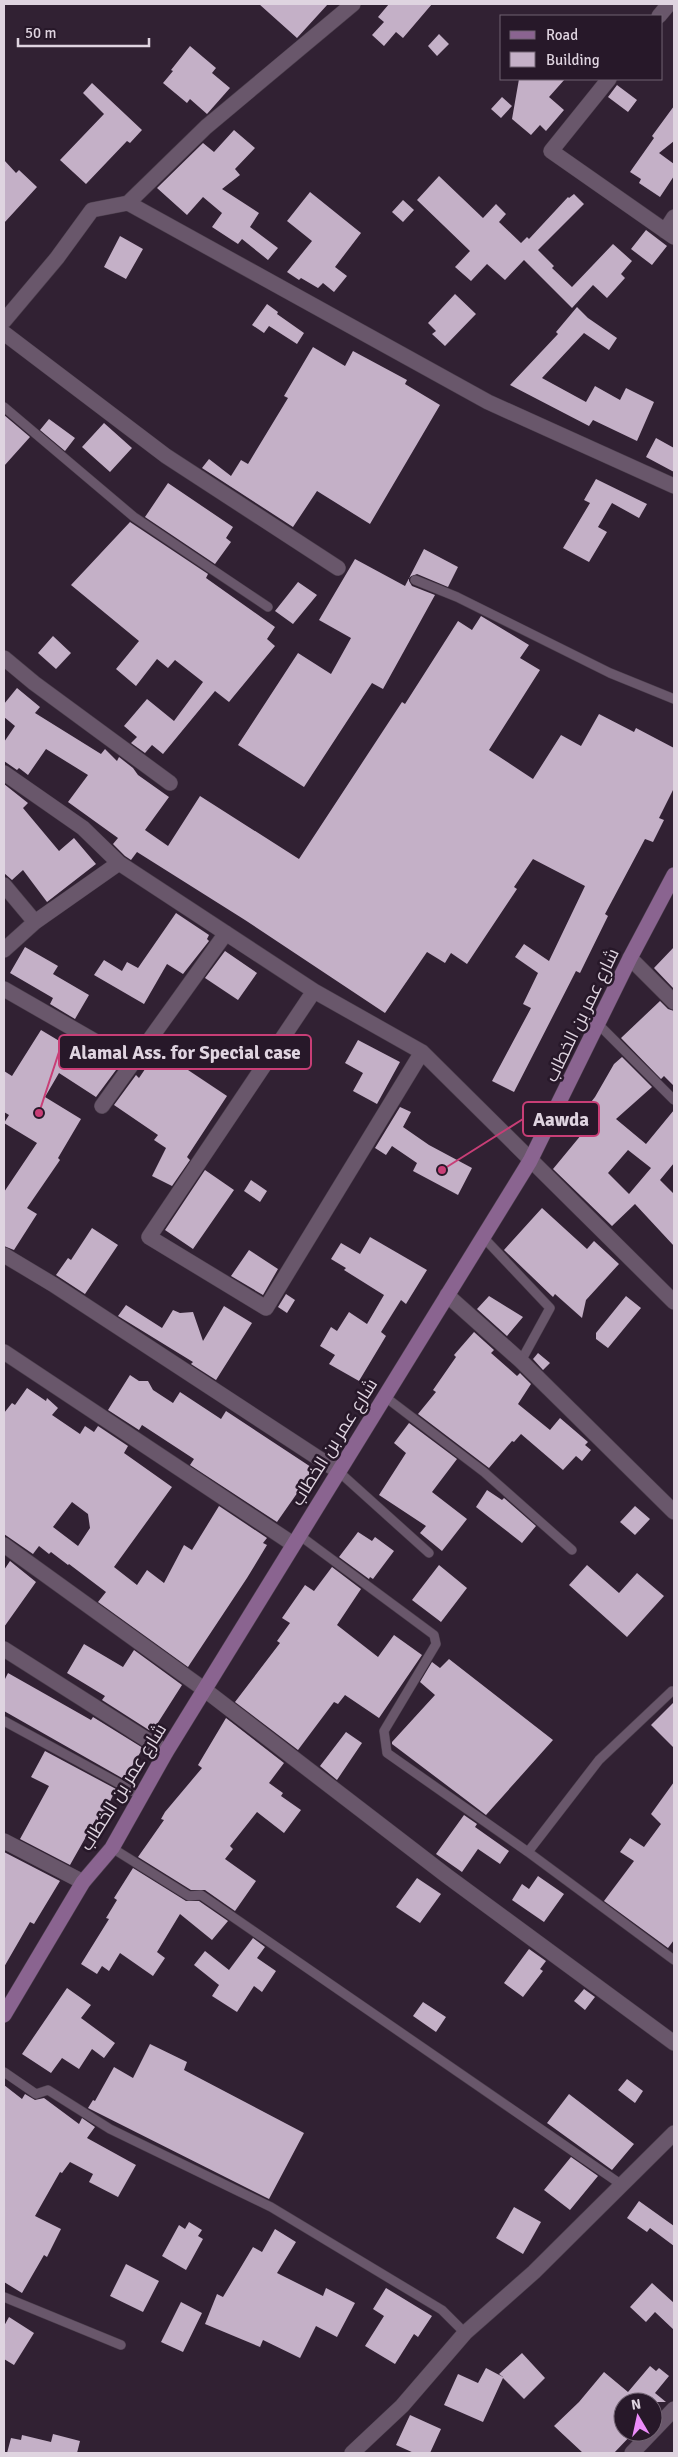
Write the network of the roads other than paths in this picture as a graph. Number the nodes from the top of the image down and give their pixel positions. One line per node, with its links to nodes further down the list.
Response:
1 (353, 4): 5 (street)
2 (668, 4): 3 (street)
3 (659, 15)
4 (607, 80): 7 (street)
5 (128, 203): 8 (street); 11 (street)
6 (674, 217): 7 (street)
7 (669, 234)
8 (4, 322)
9 (4, 333): 12 (street)
10 (4, 407): 14 (lane)
11 (674, 486)
12 (338, 568)
13 (415, 580): 16 (lane)
14 (268, 607)
15 (4, 658): 18 (street)
16 (674, 699)
17 (4, 773): 19 (street)
18 (170, 783)
19 (118, 863): 22 (street); 23 (street)
20 (674, 875): 25 (main road, شارع عمر بن الخطاب)
21 (4, 885): 22 (street)
22 (34, 922): 24 (street)
23 (226, 933): 27 (street); 31 (street)
24 (4, 950)
25 (630, 958): 28 (street); 29 (main road, شارع عمر بن الخطاب)
26 (4, 989): 31 (street)
27 (314, 990): 30 (street); 30 (street)
28 (674, 1002)
29 (598, 1025): 32 (lane); 34 (main road, شارع عمر بن الخطاب)
30 (422, 1052): 34 (street)
31 (133, 1063): 33 (street)
32 (674, 1100)
33 (102, 1106)
34 (530, 1161): 35 (main road, شارع عمر بن الخطاب); 38 (street)
35 (483, 1237): 37 (main road, شارع عمر بن الخطاب); 40 (lane)
36 (4, 1255): 42 (street)
37 (447, 1295): 40 (street); 41 (main road, شارع عمر بن الخطاب)
38 (674, 1302)
39 (4, 1352): 44 (street)
40 (521, 1362): 43 (street)
41 (384, 1396): 42 (main road, شارع عمر بن الخطاب); 46 (lane)
42 (338, 1471): 44 (main road, شارع عمر بن الخطاب); 47 (lane)
43 (674, 1512)
44 (296, 1539): 49 (main road, شارع عمر بن الخطاب); 56 (lane)
45 (4, 1545): 49 (street)
46 (572, 1550)
47 (428, 1553)
48 (4, 1649): 52 (street)
49 (205, 1690): 52 (main road, شارع عمر بن الخطاب); 60 (street)
50 (672, 1691): 56 (lane)
51 (4, 1722): 53 (lane)
52 (166, 1752): 53 (main road, شارع عمر بن الخطاب)
53 (142, 1796): 55 (main road, شارع عمر بن الخطاب)
54 (4, 1841): 57 (street)
55 (112, 1848): 57 (main road, شارع عمر بن الخطاب); 63 (lane)
56 (528, 1852): 58 (lane)
57 (83, 1882): 59 (main road, شارع عمر بن الخطاب)
58 (674, 1960)
59 (4, 2015)
60 (674, 2043)
61 (4, 2072): 65 (lane)
62 (674, 2133): 63 (street)
63 (622, 2185): 65 (street)
64 (4, 2297): 66 (lane)
65 (465, 2333): 70 (street)
66 (121, 2345)
67 (674, 2409): 68 (street)
68 (663, 2421)
69 (643, 2442): 71 (street)
70 (352, 2453)
71 (632, 2453)

